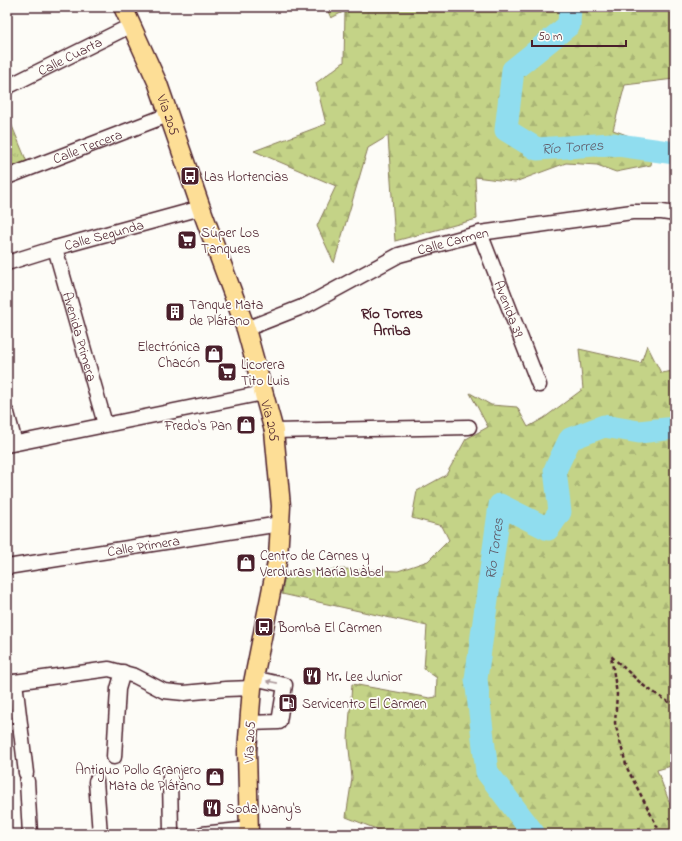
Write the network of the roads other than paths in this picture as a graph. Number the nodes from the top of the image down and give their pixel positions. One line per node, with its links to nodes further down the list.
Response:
1 (123, 7): 2 (main road, Vía 205)
2 (132, 25): 3 (street, Calle Cuarta); 4 (main road, Vía 205)
3 (7, 86)
4 (168, 115): 5 (street, Calle Tercera); 6 (main road, Vía 205)
5 (7, 178)
6 (201, 208): 9 (street, Calle Segunda); 11 (main road, Vía 205)
7 (675, 214): 8 (street, Calle Carmen)
8 (480, 233): 11 (street, Calle Carmen); 12 (street, Avenida 39)
9 (55, 248): 10 (street, Calle Segunda); 15 (street, Avenida Primera)
10 (7, 263)
11 (246, 328): 13 (main road, Vía 205)
12 (539, 385)
13 (263, 393): 15 (street); 17 (main road, Vía 205)
14 (7, 413): 18 (street)
15 (105, 424): 18 (street)
16 (469, 427): 17 (street)
17 (274, 431): 19 (main road, Vía 205)
18 (11, 444)
19 (280, 524): 20 (street, Calle Primera); 23 (main road, Vía 205)
20 (7, 567)
21 (123, 672): 22 (street); 23 (street); 25 (street)
22 (11, 683): 29 (street)
23 (253, 683): 24 (main road, Vía 205); 24 (street, one-way to 23)
24 (249, 723): 28 (main road, Vía 205)
25 (114, 757)
26 (170, 776): 31 (street)
27 (96, 781): 30 (street)
28 (249, 832): 32 (street)
29 (30, 834)
30 (100, 834)
31 (172, 834)
32 (202, 834)

